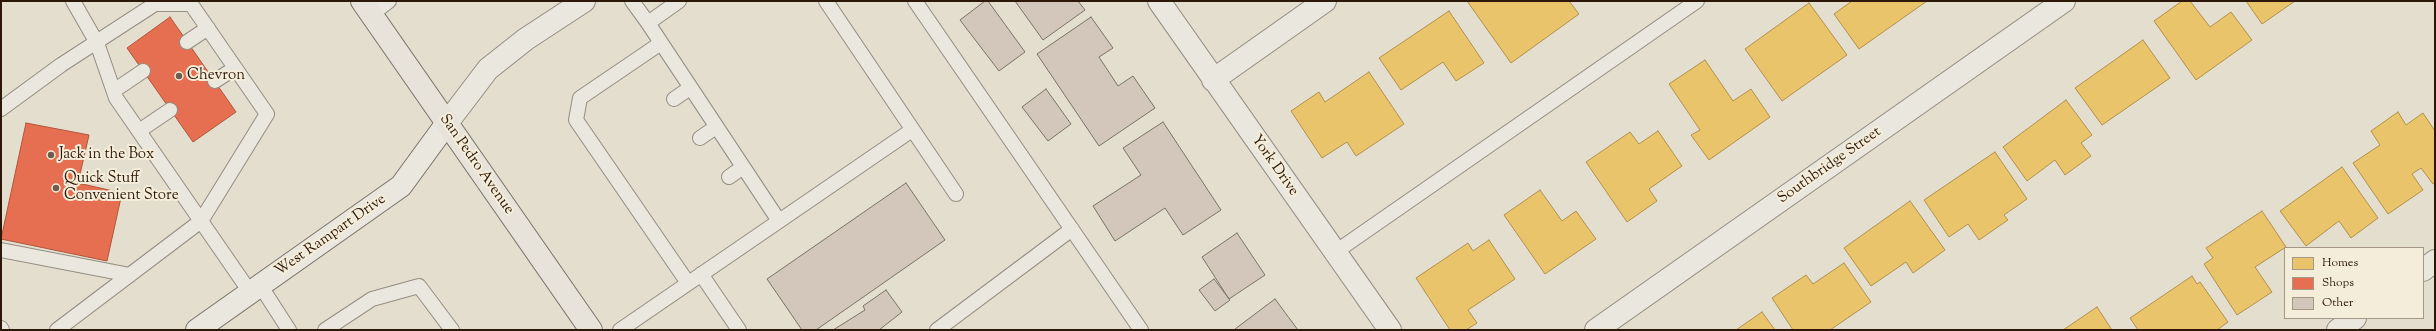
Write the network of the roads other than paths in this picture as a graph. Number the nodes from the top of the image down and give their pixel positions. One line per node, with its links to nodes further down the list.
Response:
1 (73, 1): 16 (lane)
2 (389, 1): 12 (lane)
3 (584, 1): 27 (street, West Rampart Drive)
4 (632, 1): 13 (lane)
5 (679, 1): 13 (lane)
6 (826, 1): 29 (lane)
7 (915, 1): 37 (lane)
8 (1159, 1): 20 (street, York Drive)
9 (1325, 1): 20 (street)
10 (1697, 1): 39 (lane)
11 (2064, 1): 58 (street, Southbridge Street)
12 (366, 8): 27 (main road, San Pedro Avenue)
13 (648, 23): 17 (lane)
14 (208, 28): 15 (lane); 16 (lane); 18 (lane)
15 (187, 42)
16 (97, 43): 23 (lane); 25 (lane)
17 (661, 43): 22 (lane); 44 (lane)
18 (235, 68): 21 (lane); 35 (lane)
19 (143, 71): 23 (lane)
20 (1213, 80): 39 (street, York Drive)
21 (215, 81)
22 (690, 88): 24 (lane); 28 (lane)
23 (115, 90): 30 (lane)
24 (674, 99)
25 (1, 108)
26 (170, 110): 30 (lane)
27 (447, 124): 45 (street, West Rampart Drive); 52 (main road, San Pedro Avenue)
28 (716, 126): 31 (lane); 32 (lane)
29 (912, 130): 34 (lane); 36 (lane)
30 (139, 131): 35 (lane)
31 (700, 138)
32 (743, 167): 33 (lane); 36 (lane)
33 (729, 177)
34 (956, 194)
35 (201, 221): 42 (lane); 45 (lane)
36 (779, 221): 43 (lane)
37 (1072, 229): 55 (lane); 56 (lane)
38 (1, 250): 42 (lane)
39 (1334, 253): 57 (street, York Drive)
40 (2435, 261): 41 (street)
41 (2424, 269)
42 (130, 274): 47 (lane)
43 (701, 274): 44 (lane); 54 (lane)
44 (688, 283): 53 (lane)
45 (255, 289): 48 (street, West Rampart Drive); 49 (lane)
46 (2354, 319): 59 (street)
47 (56, 330)
48 (197, 330)
49 (289, 330)
50 (325, 330): 51 (lane)
51 (452, 330)
52 (591, 330)
53 (620, 330)
54 (739, 330)
55 (937, 330)
56 (1141, 330)
57 (1390, 330)
58 (1596, 330)
59 (2338, 330)

